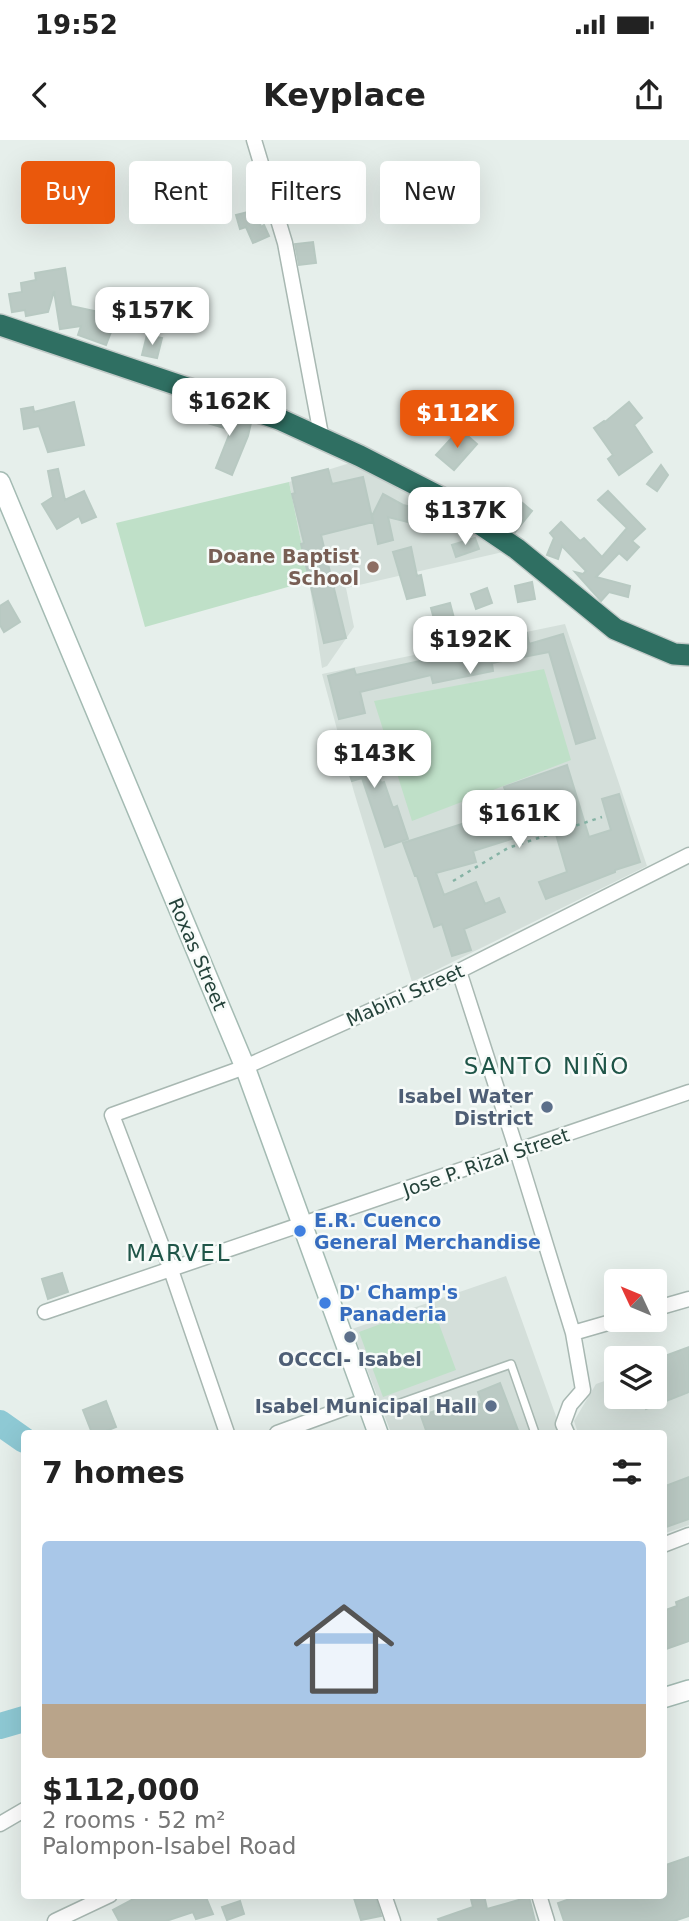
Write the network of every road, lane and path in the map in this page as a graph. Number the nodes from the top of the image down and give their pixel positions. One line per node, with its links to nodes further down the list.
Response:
1 (254, 140): 3 (street)
2 (0, 325): 3 (highway)
3 (322, 440): 5 (highway)
4 (0, 482): 10 (street, Roxas Street)
5 (689, 655)
6 (602, 817): 8 (path)
7 (689, 855): 9 (street, Mabini Street)
8 (453, 881)
9 (459, 971): 10 (street, Mabini Street); 12 (street)
10 (245, 1067): 13 (street, Roxas Street); 14 (street, Mabini Street)
11 (689, 1092): 12 (street, Jose P. Rizal Street)
12 (517, 1151): 13 (street, Jose P. Rizal Street); 19 (street)
13 (303, 1225): 14 (street, Jose P. Rizal Street); 20 (street, Roxas Street)
14 (171, 1270): 17 (street, Jose P. Rizal Street); 21 (street)
15 (689, 1299): 16 (street)
16 (667, 1305)
17 (45, 1312)
18 (604, 1324): 19 (street)
19 (573, 1333): 25 (street)
20 (369, 1407): 22 (street); 23 (street, Roxas Street); 24 (lane)
21 (226, 1430)
22 (288, 1430)
23 (377, 1430)
24 (534, 1430)
25 (566, 1430)
26 (689, 1535): 27 (street)
27 (667, 1543)
28 (689, 1690): 29 (street)
29 (667, 1697)
30 (21, 1812): 31 (street)
31 (0, 1824)
32 (102, 1899): 35 (street)
33 (385, 1899): 36 (street)
34 (540, 1899): 37 (street)
35 (55, 1921)
36 (393, 1921)
37 (547, 1921)

